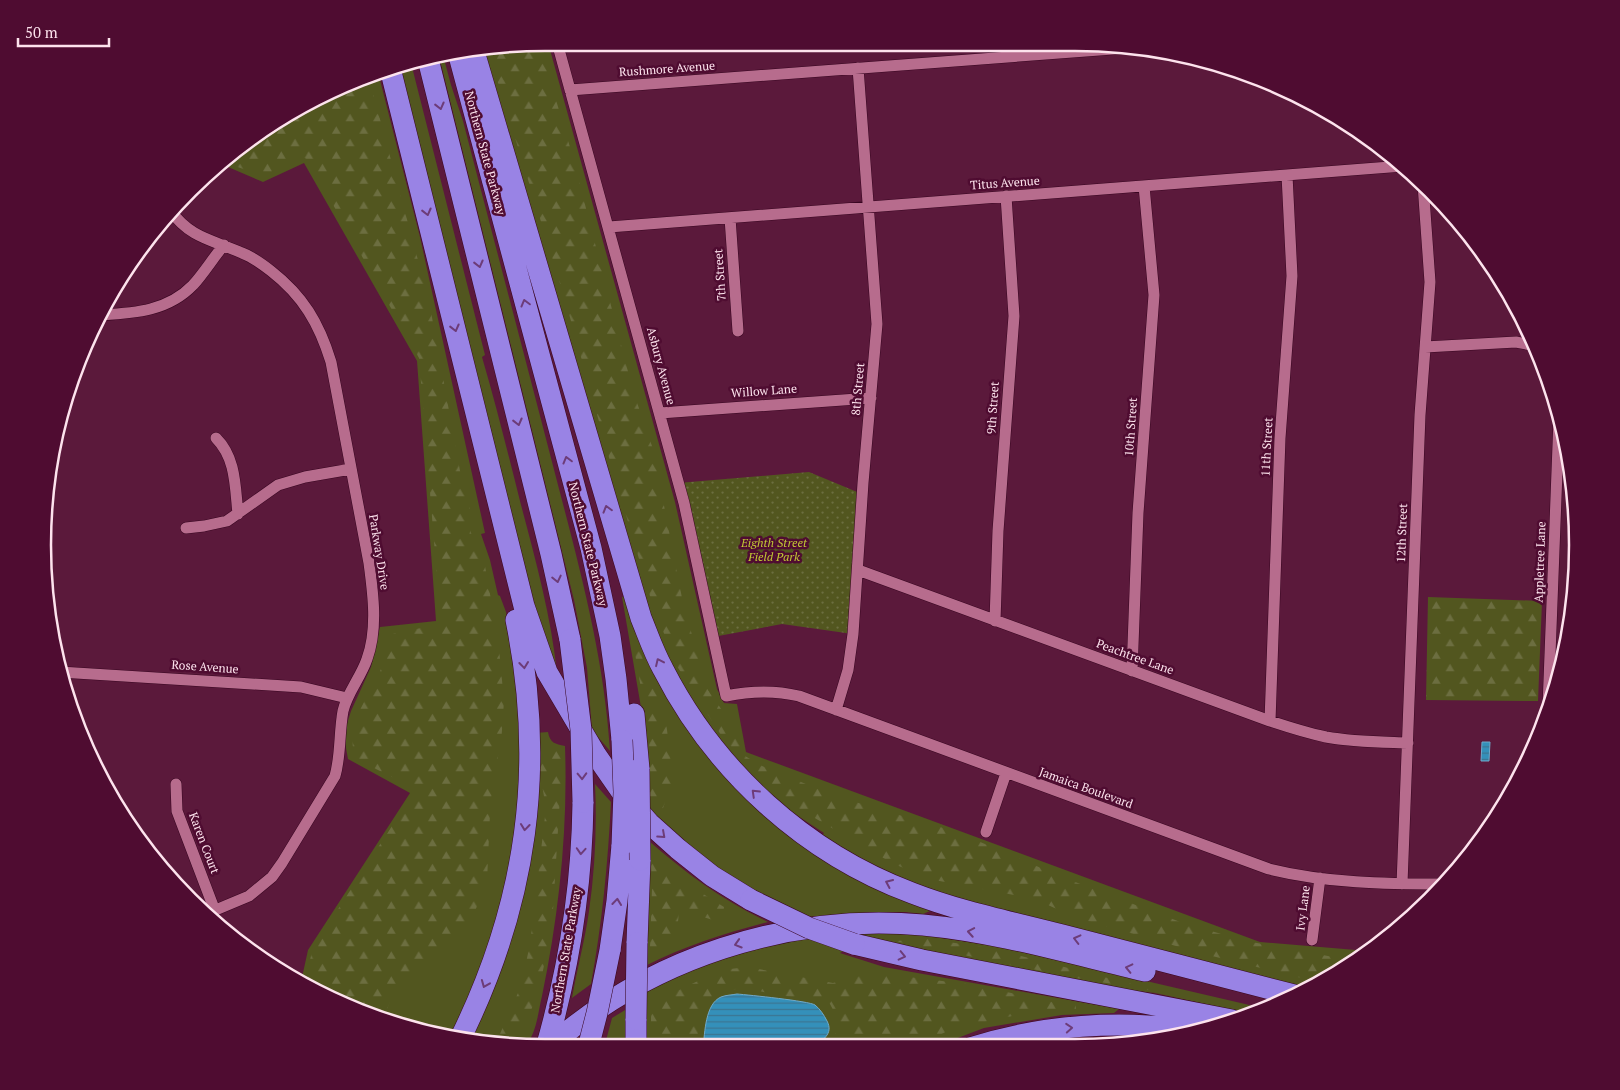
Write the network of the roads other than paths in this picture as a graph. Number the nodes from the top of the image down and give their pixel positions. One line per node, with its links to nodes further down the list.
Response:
1 (559, 51): 8 (street, Asbury Avenue)
2 (1083, 51): 6 (street, Rushmore Avenue)
3 (474, 56): 51 (highway, one-way to 3)
4 (460, 59): 33 (highway, Northern State Parkway, one-way to 4)
5 (430, 65): 56 (highway, Northern State Parkway, one-way to 56, bridge)
6 (858, 68): 8 (street, Rushmore Avenue); 14 (street, 8th Street)
7 (392, 75): 23 (highway, one-way to 23)
8 (570, 90): 17 (street, Asbury Avenue)
9 (1392, 167): 10 (street, Titus Avenue)
10 (1287, 175): 11 (street, Titus Avenue); 40 (street, 11th Street)
11 (1144, 186): 12 (street, Titus Avenue); 34 (street, 10th Street)
12 (1006, 196): 14 (street, Titus Avenue); 32 (street, 9th Street)
13 (1424, 196): 22 (street, 12th Street)
14 (868, 207): 16 (street, Titus Avenue); 24 (street, 8th Street)
15 (176, 217): 18 (street, Parkway Drive)
16 (730, 218): 17 (street, Titus Avenue); 20 (street, 7th Street)
17 (609, 227): 25 (street, Asbury Avenue)
18 (224, 245): 19 (street); 28 (street, Parkway Drive)
19 (108, 315)
20 (738, 331)
21 (1526, 344): 22 (street)
22 (1425, 347): 41 (street, 12th Street)
23 (472, 394): 53 (highway, one-way to 53, bridge); 55 (highway, one-way to 55)
24 (871, 398): 25 (street, Willow Lane); 31 (street, 8th Street)
25 (660, 413): 37 (street, Asbury Avenue)
26 (216, 438): 29 (street)
27 (1562, 466): 36 (street, Appletree Lane)
28 (351, 469): 29 (street); 38 (street, Parkway Drive)
29 (238, 514): 30 (street)
30 (186, 528)
31 (858, 570): 32 (street, Peachtree Lane); 39 (street, 8th Street)
32 (995, 621): 34 (street, Peachtree Lane)
33 (610, 636): 58 (highway, Northern State Parkway, one-way to 33, bridge); 59 (highway, bridge)
34 (1132, 671): 40 (street, Peachtree Lane)
35 (68, 672): 38 (street, Rose Avenue)
36 (1550, 682)
37 (726, 696): 39 (street, Jamaica Boulevard)
38 (347, 698): 49 (street, Parkway Drive)
39 (836, 710): 42 (street, Jamaica Boulevard)
40 (1270, 722): 41 (street, Peachtree Lane)
41 (1408, 743): 46 (street, 12th Street)
42 (1006, 773): 44 (street); 45 (street, Jamaica Boulevard)
43 (176, 784): 48 (street, Karen Court)
44 (986, 832)
45 (1320, 878): 46 (street, Jamaica Boulevard); 50 (street, Ivy Lane)
46 (1402, 884): 47 (street, Jamaica Boulevard)
47 (1434, 884)
48 (208, 905)
49 (213, 911)
50 (1312, 940)
51 (1283, 992)
52 (1266, 1000): 57 (highway, one-way to 57)
53 (1219, 1017)
54 (1172, 1029): 60 (highway, one-way to 54)
55 (463, 1032)
56 (549, 1039)
57 (558, 1039)
58 (590, 1039)
59 (636, 1039)
60 (1002, 1039)

